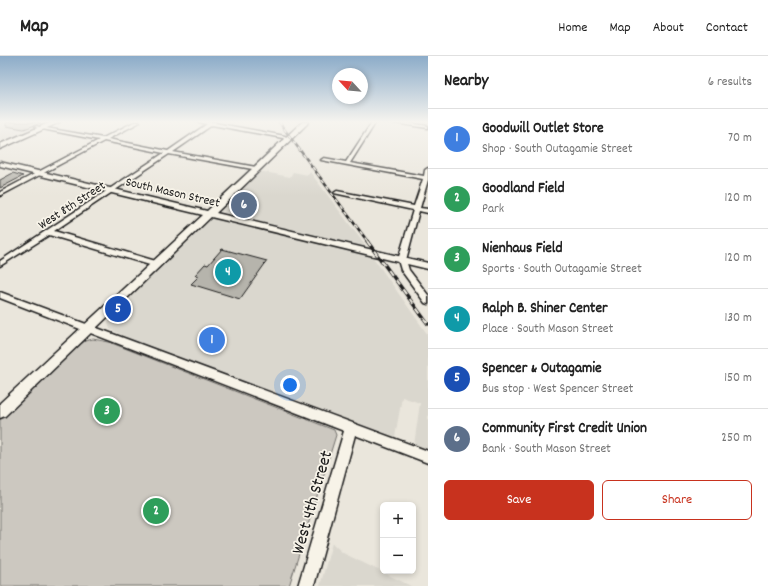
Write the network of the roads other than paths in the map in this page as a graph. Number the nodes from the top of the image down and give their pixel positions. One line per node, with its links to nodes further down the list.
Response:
1 (91, 147): 11 (street)
2 (140, 147): 6 (street)
3 (177, 147): 6 (street, West 8th Street)
4 (279, 147): 10 (street)
5 (358, 147): 9 (street)
6 (169, 152): 10 (street); 13 (street, West 8th Street)
7 (324, 160): 9 (street)
8 (0, 164): 11 (street, South Mason Street)
9 (347, 164): 12 (street)
10 (256, 169): 18 (street)
11 (40, 173): 13 (street, South Mason Street); 15 (street)
12 (427, 175): 16 (street)
13 (111, 190): 18 (street, South Mason Street); 19 (street, West 8th Street)
14 (337, 193): 16 (street)
15 (0, 194)
16 (416, 209): 17 (street); 20 (street)
17 (428, 211)
18 (210, 214): 20 (street, South Mason Street); 22 (street)
19 (48, 232): 21 (street, West 8th Street); 22 (street)
20 (397, 259): 23 (street, South Mason Street); 25 (street)
21 (0, 264)
22 (156, 264): 26 (street)
23 (428, 266)
24 (0, 295): 26 (street)
25 (428, 301)
26 (88, 329): 27 (street); 28 (street)
27 (0, 412)
28 (351, 428): 29 (street); 30 (street, West 4th Street)
29 (428, 457)
30 (306, 586)

